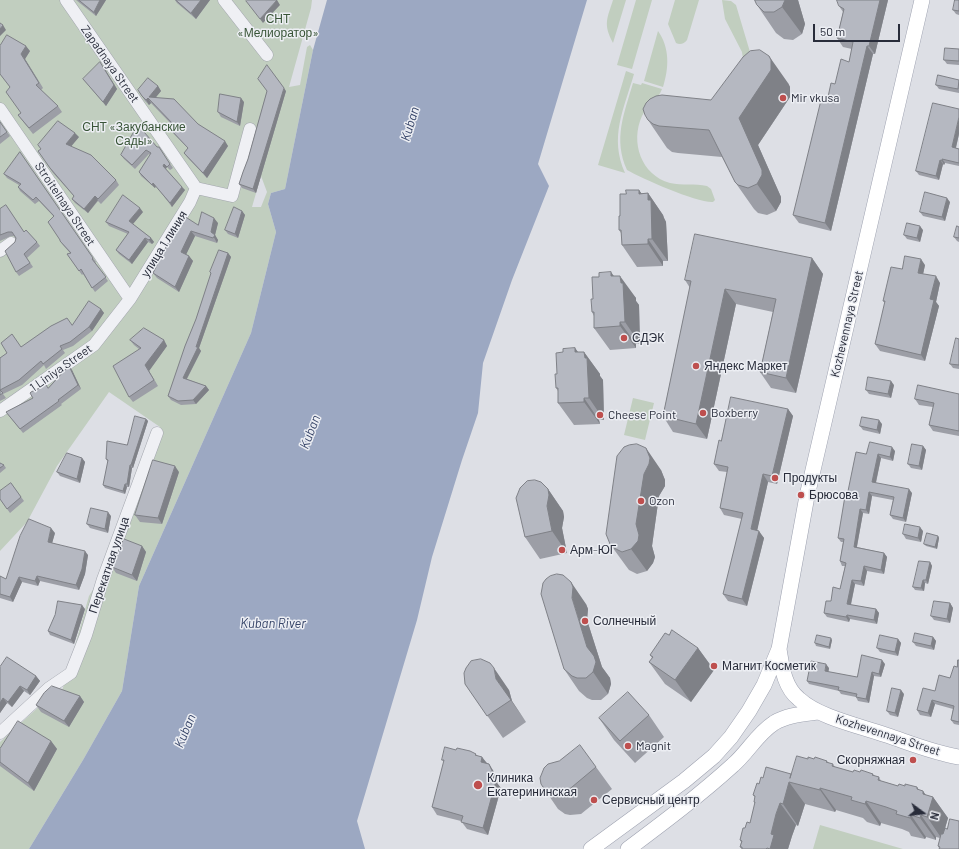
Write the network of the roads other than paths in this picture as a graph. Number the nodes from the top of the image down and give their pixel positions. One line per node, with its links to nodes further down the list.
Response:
1 (66, 0): 7 (street, Zapadnaya Street)
2 (224, 0): 4 (street)
3 (922, 0): 13 (main road, Kozhevennaya Street)
4 (267, 55)
5 (0, 109): 10 (street, Stroitelnaya Street)
6 (250, 129): 7 (street)
7 (196, 188): 10 (street, улица 1 линия)
8 (11, 243): 9 (street)
9 (0, 251)
10 (130, 299): 11 (street, 1 Liniya Street)
11 (0, 411)
12 (157, 433): 15 (street)
13 (779, 649): 14 (main road); 17 (main road)
14 (818, 712): 16 (main road, Kozhevennaya Street); 18 (main road)
15 (0, 733)
16 (959, 757)
17 (591, 849)
18 (628, 849)

